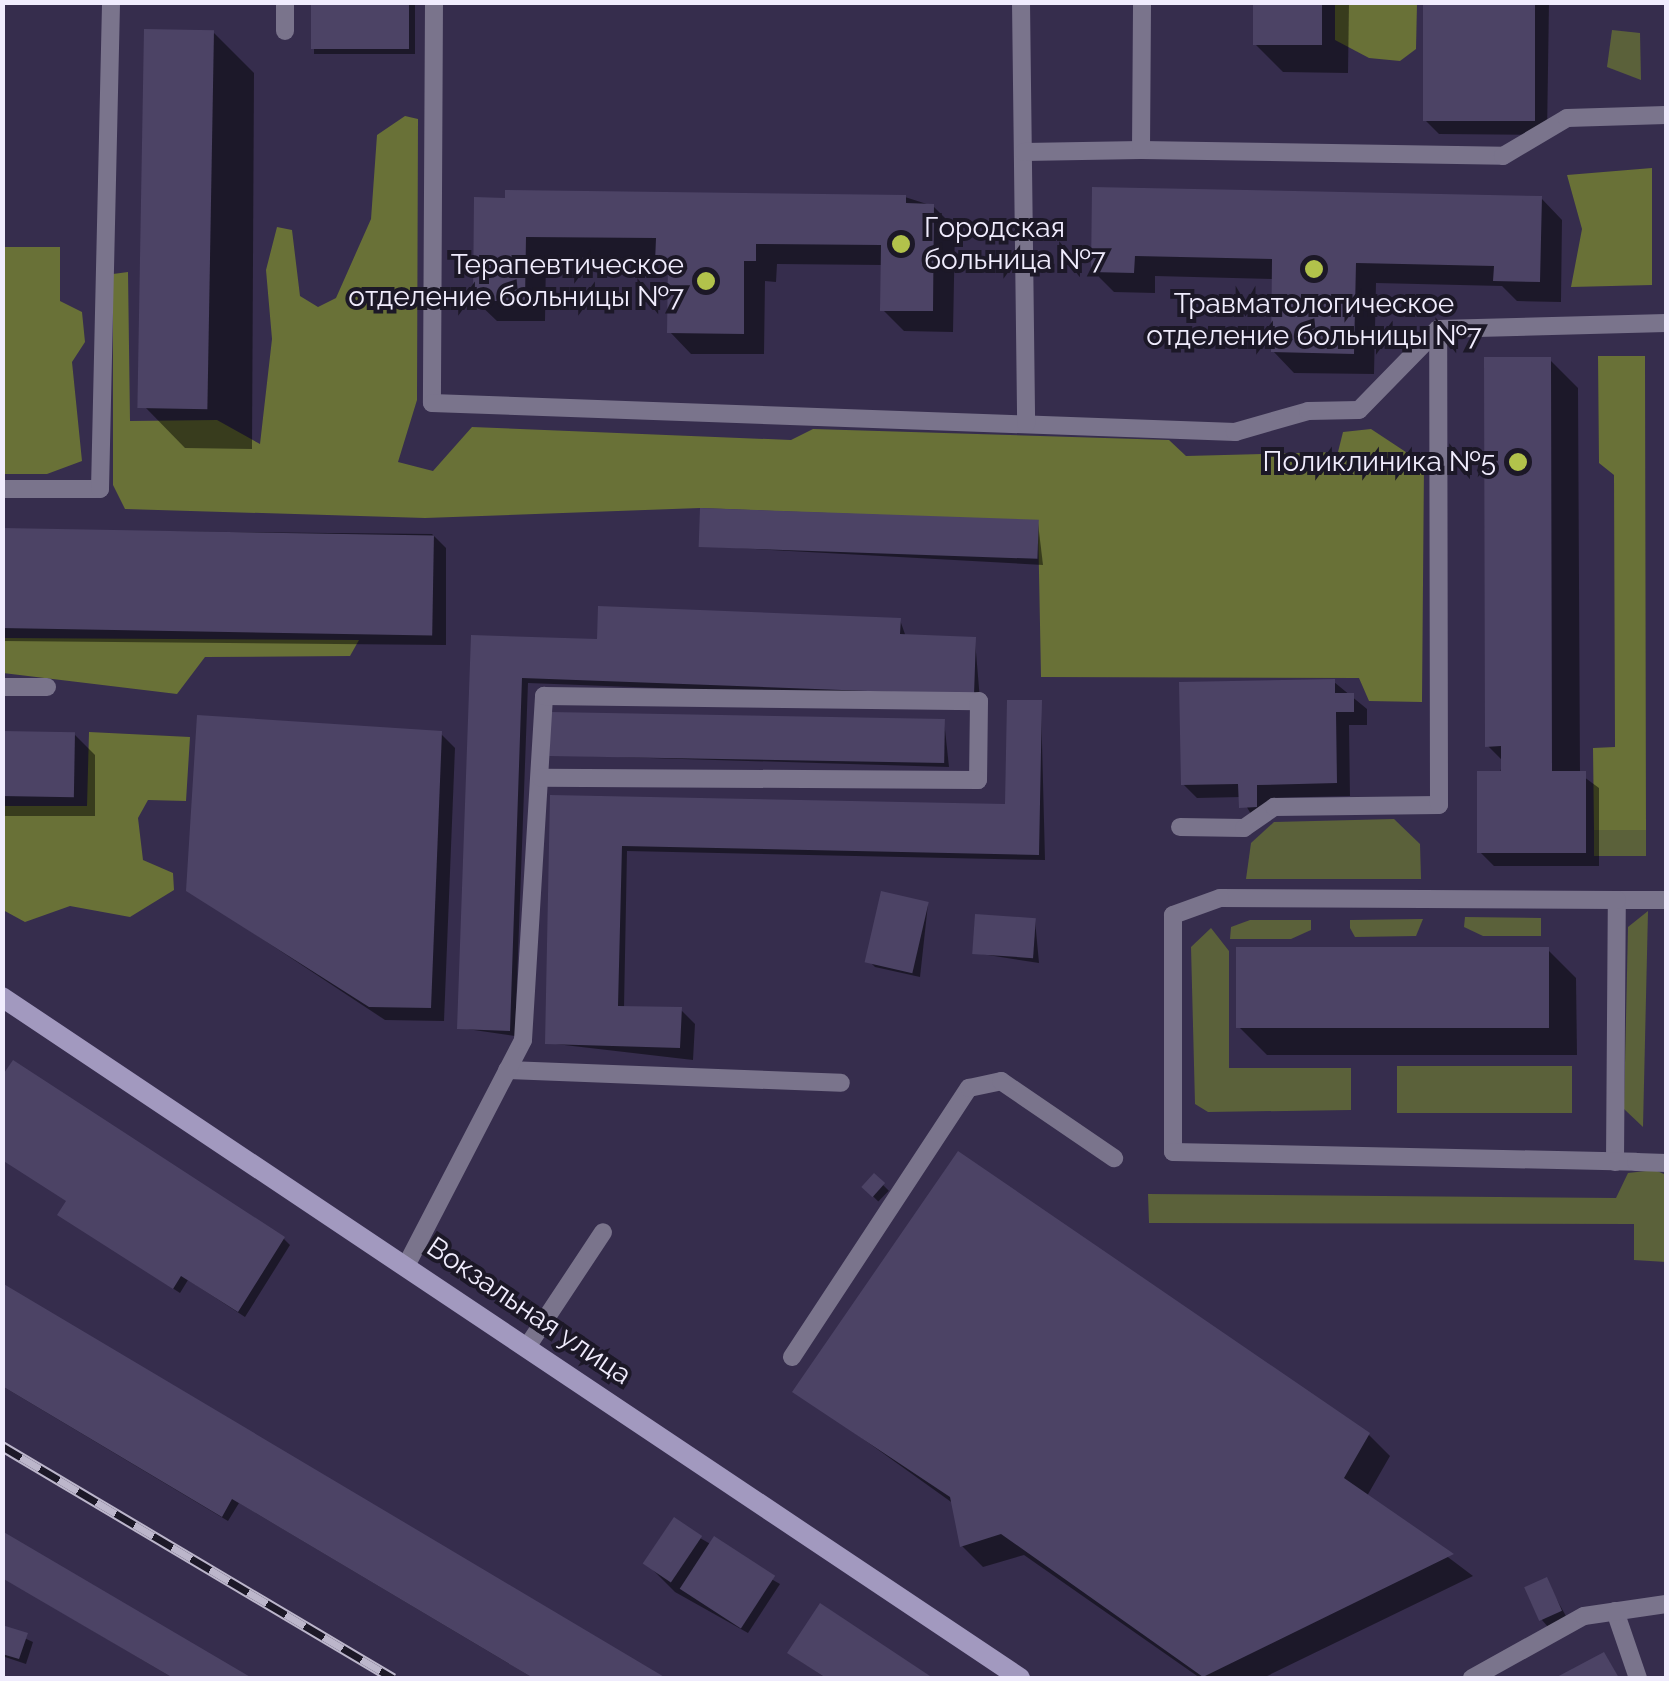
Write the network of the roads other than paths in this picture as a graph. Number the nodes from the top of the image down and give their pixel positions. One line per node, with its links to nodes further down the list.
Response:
1 (111, 2): 13 (lane)
2 (286, 2): 6 (lane)
3 (434, 2): 12 (lane)
4 (1021, 2): 9 (lane)
5 (1142, 2): 8 (lane)
6 (285, 32)
7 (1666, 115): 8 (lane)
8 (1141, 150): 9 (lane)
9 (1024, 152): 12 (lane)
10 (1666, 324): 11 (lane)
11 (1438, 330): 12 (lane); 17 (lane)
12 (1026, 424)
13 (2, 489)
14 (2, 687): 15 (lane)
15 (47, 688)
16 (541, 778): 16 (lane); 21 (lane)
17 (1180, 827)
18 (1617, 900): 19 (lane); 24 (lane); 24 (lane)
19 (1666, 900)
20 (2, 998): 27 (street, Вокзальная улица)
21 (508, 1070): 22 (lane); 27 (lane)
22 (841, 1083)
23 (1114, 1158): 29 (lane)
24 (1615, 1162): 25 (lane)
25 (1666, 1163)
26 (603, 1232): 28 (lane)
27 (408, 1262): 28 (street, Вокзальная улица)
28 (530, 1344): 32 (street, Вокзальная улица)
29 (792, 1358)
30 (1666, 1604): 31 (lane)
31 (1615, 1612): 33 (lane); 34 (lane)
32 (1020, 1678)
33 (1472, 1678)
34 (1638, 1678)

